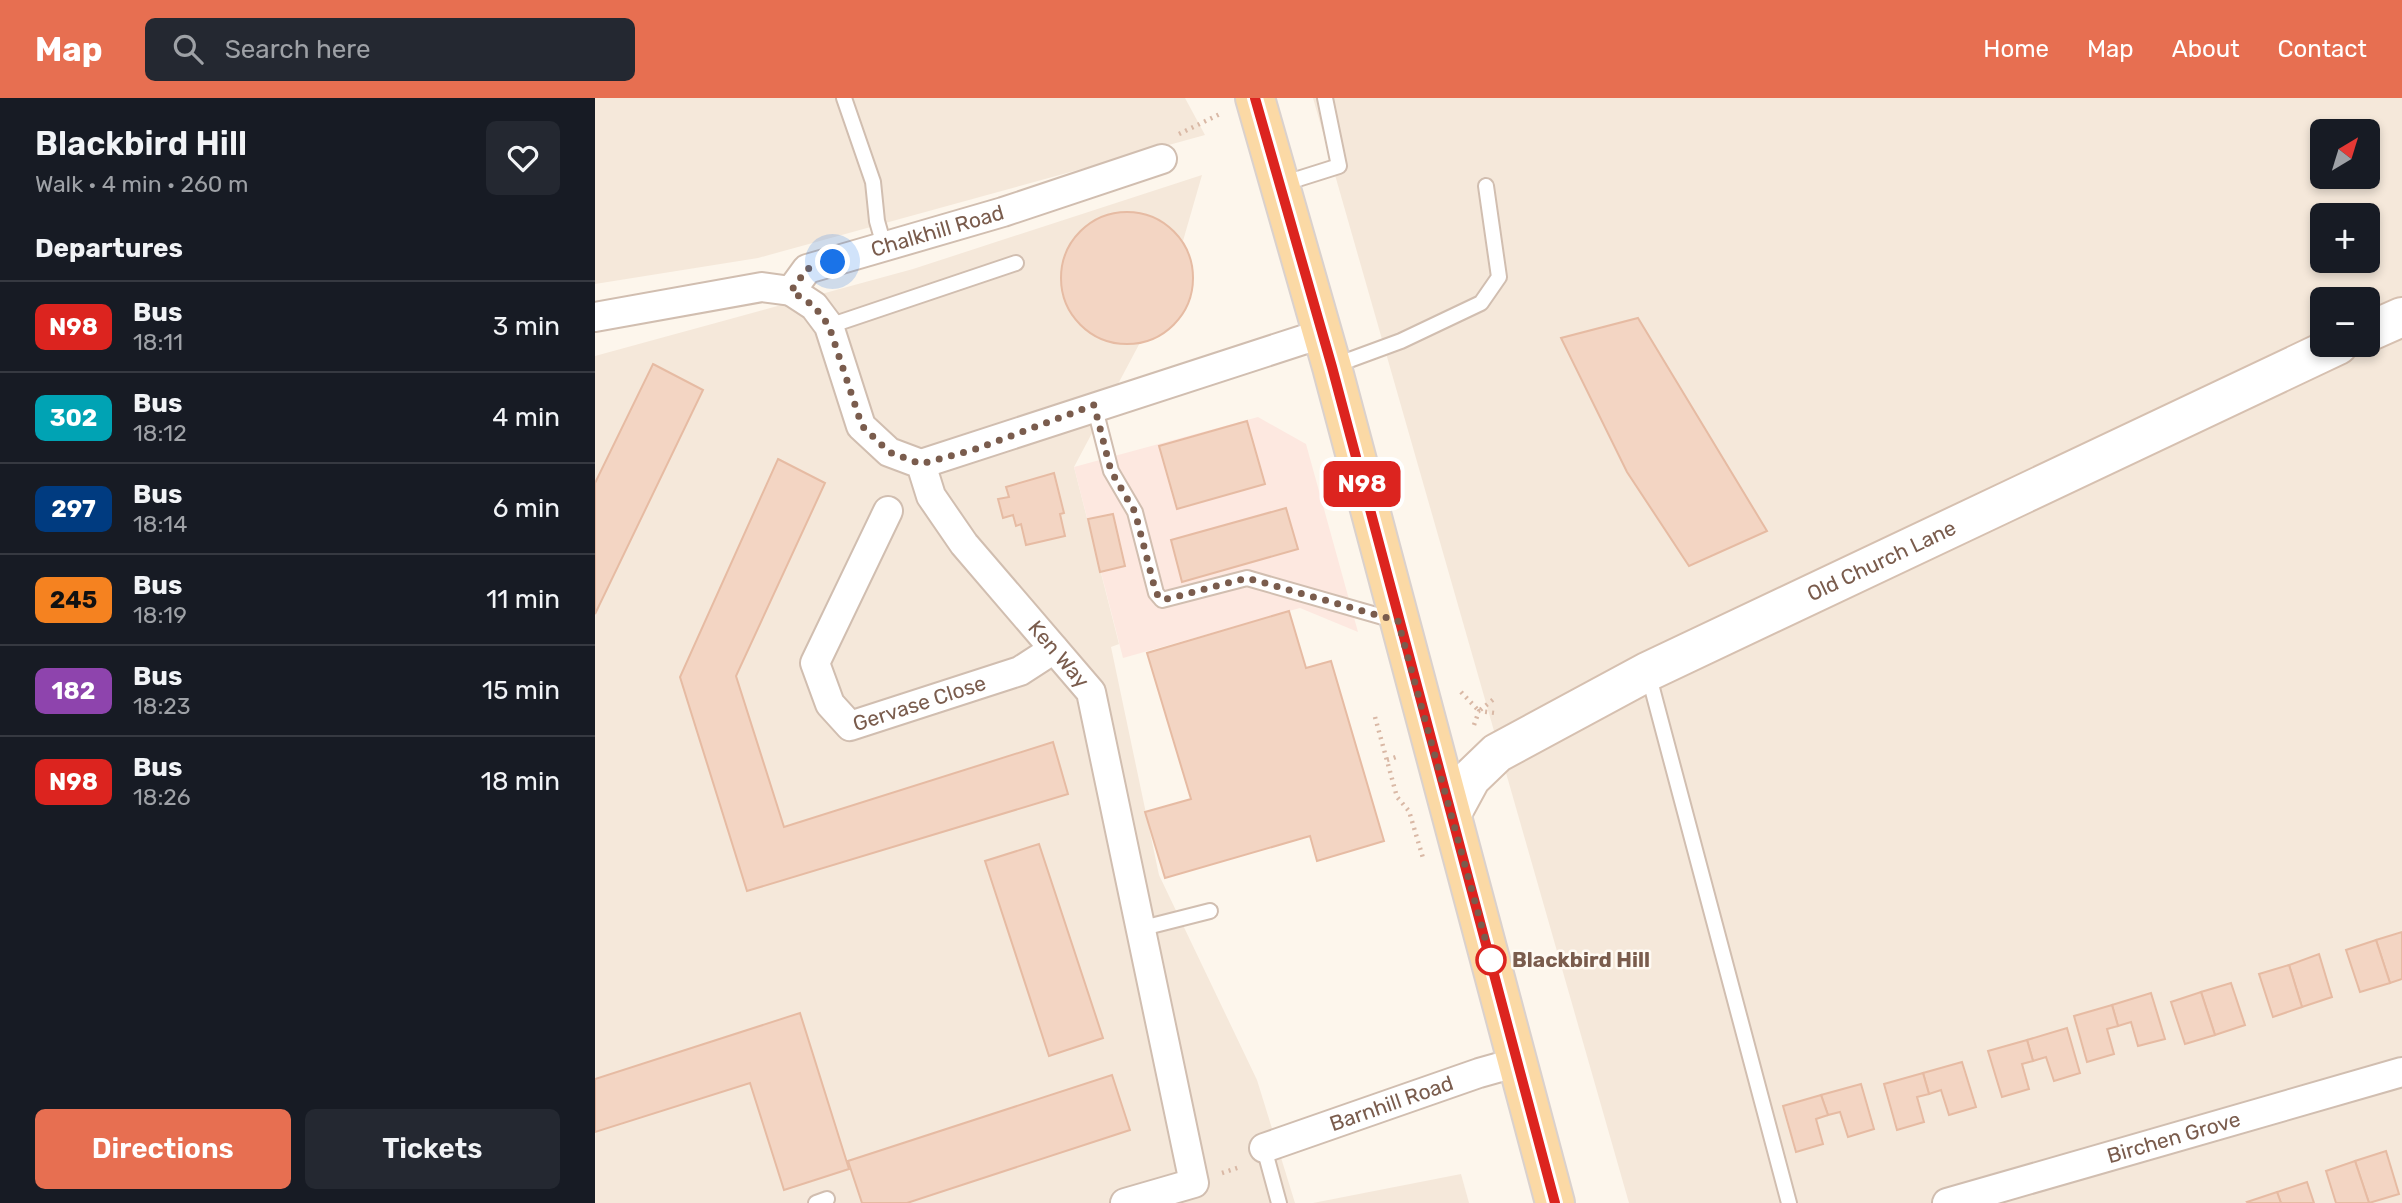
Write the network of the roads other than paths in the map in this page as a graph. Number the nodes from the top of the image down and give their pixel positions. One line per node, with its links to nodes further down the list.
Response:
1 (844, 98): 7 (lane)
2 (1325, 98): 5 (lane)
3 (1243, 103): 5 (main road)
4 (1162, 159): 7 (street, Chalkhill Road)
5 (1282, 184): 14 (main road)
6 (1486, 186): 14 (lane)
7 (885, 249): 9 (street, Chalkhill Road)
8 (1016, 264): 12 (lane)
9 (791, 291): 10 (street); 12 (street)
10 (595, 317)
11 (2402, 317): 13 (main road)
12 (829, 326): 17 (street)
13 (2380, 327)
14 (1327, 350): 16 (street); 19 (main road)
15 (2313, 357): 21 (main road, Old Church Lane)
16 (1094, 405): 17 (street); 19 (lane)
17 (921, 464): 20 (street, Ken Way)
18 (888, 511): 20 (street, Gervase Close)
19 (1398, 621): 22 (main road)
20 (1054, 649): 24 (street, Ken Way)
21 (1647, 672): 22 (main road, Old Church Lane); 32 (lane)
22 (1453, 813): 25 (main road)
23 (1210, 911): 24 (lane)
24 (1143, 928): 28 (street, Ken Way)
25 (1518, 1062): 27 (street, Barnhill Road); 31 (main road)
26 (2402, 1072): 33 (street, Birchen Grove)
27 (1266, 1153): 30 (lane)
28 (1161, 1198): 29 (street)
29 (1125, 1203)
30 (1279, 1203)
31 (1555, 1203)
32 (1789, 1203)
33 (1947, 1203)

